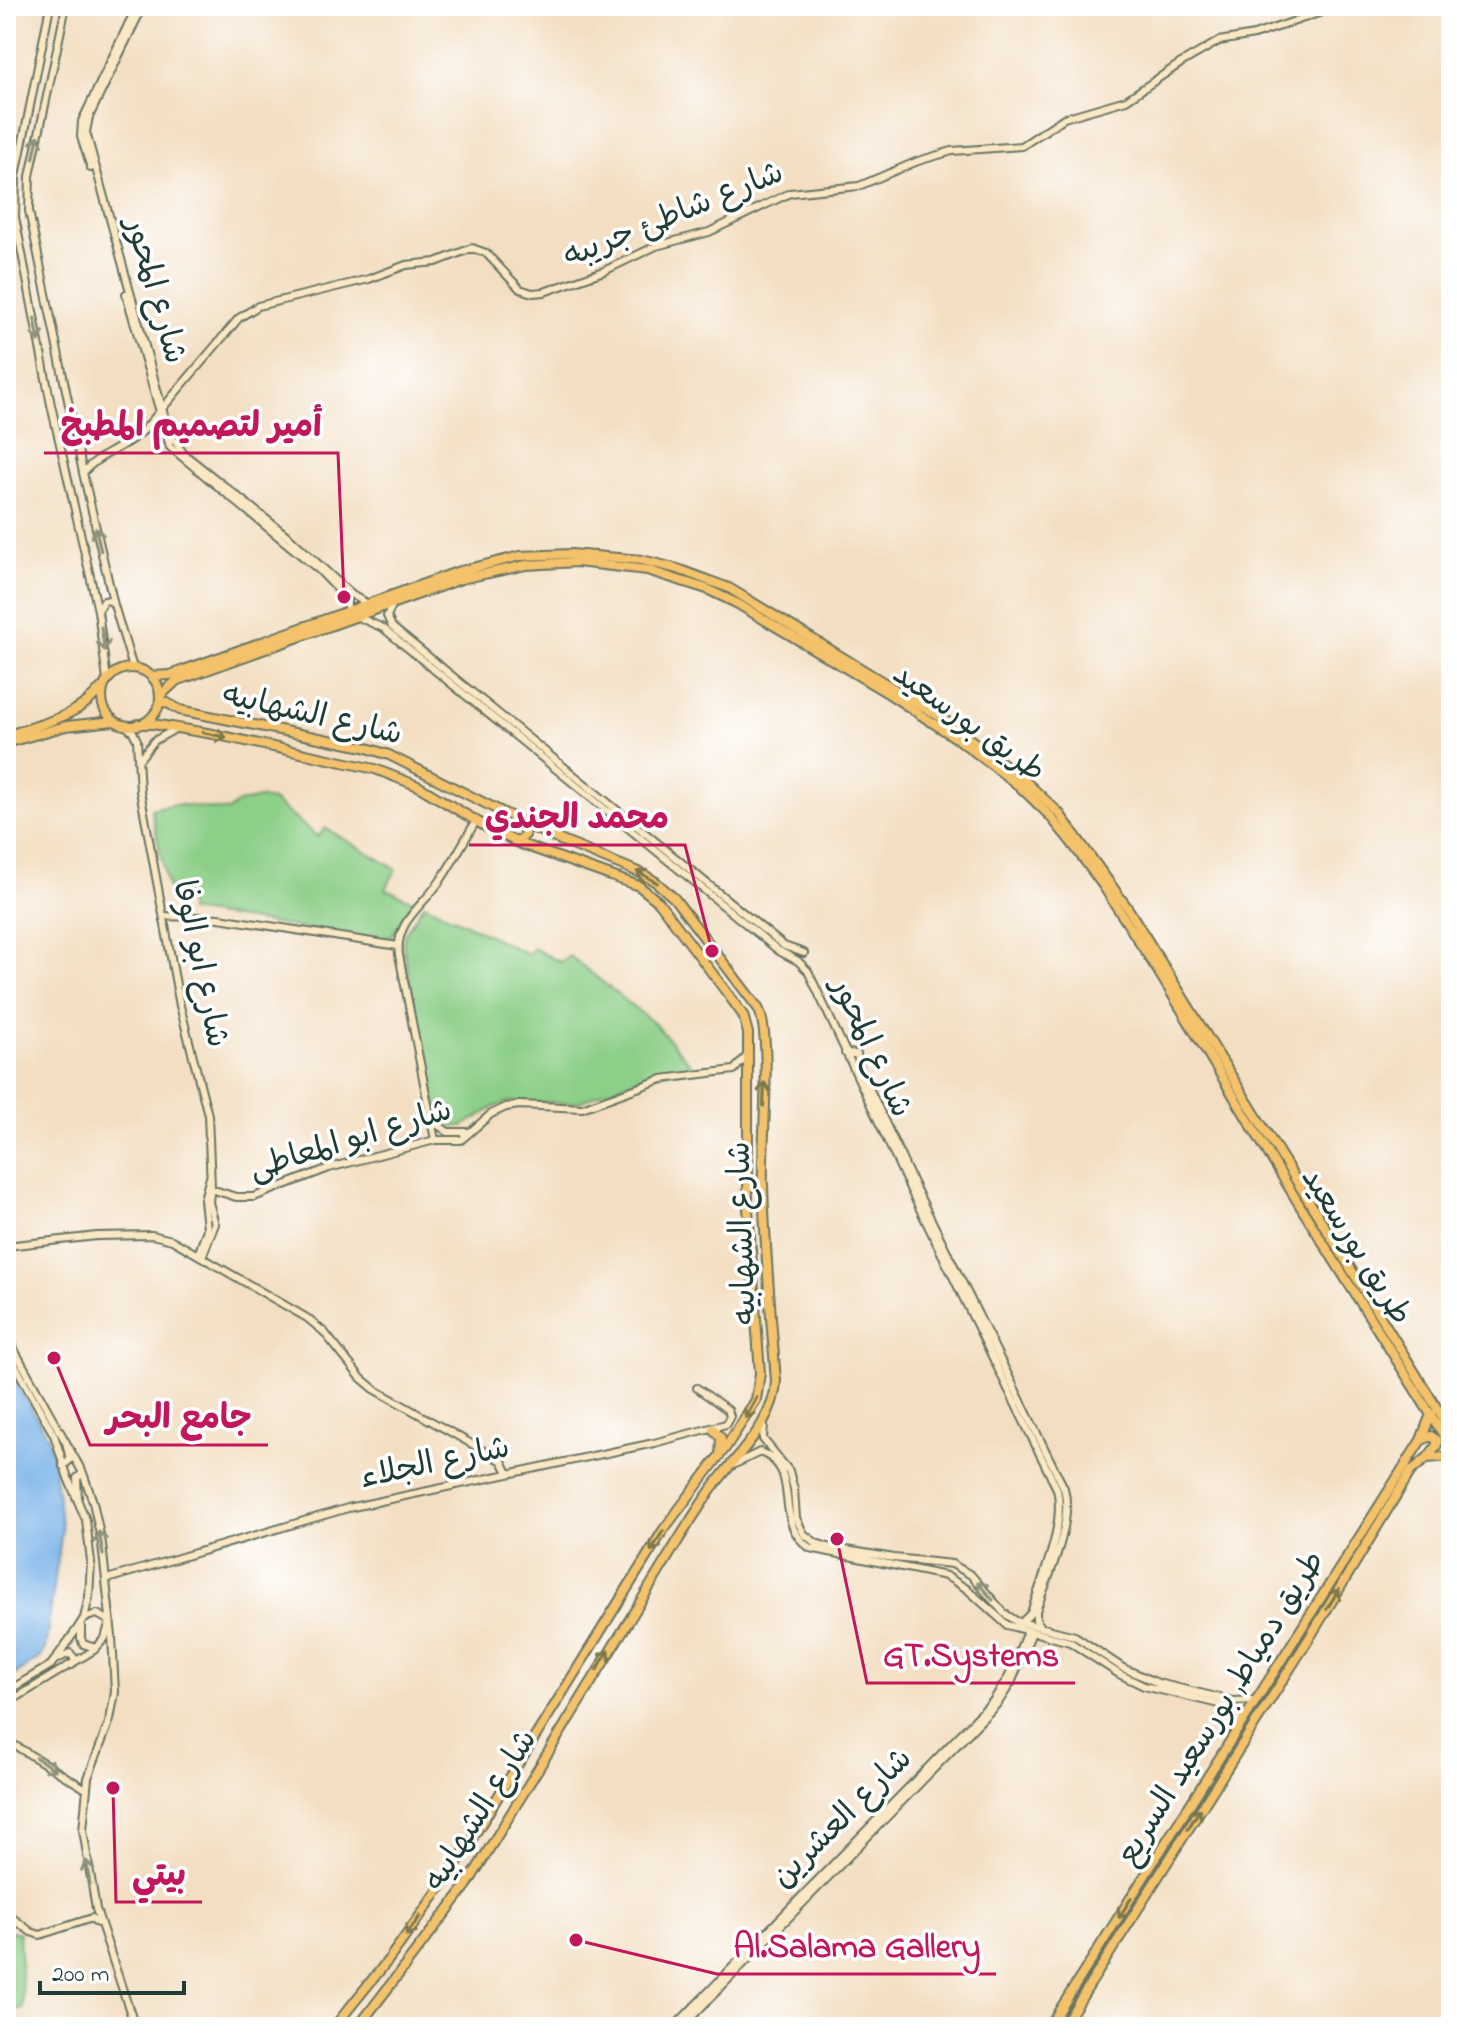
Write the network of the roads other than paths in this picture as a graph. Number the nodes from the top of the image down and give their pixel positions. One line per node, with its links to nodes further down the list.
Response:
1 (50, 6): 5 (street)
2 (66, 6): 6 (street)
3 (140, 6): 9 (street, شارع المحور)
4 (1339, 6): 9 (street, شارع شاطئ جريبه)
5 (39, 57): 6 (street); 7 (street)
6 (54, 63): 8 (street)
7 (35, 79): 8 (street); 15 (street, one-way to 15)
8 (49, 87): 10 (street, one-way to 8)
9 (160, 411): 10 (street, شارع شاطئ جريبه); 12 (street, شارع المحور); 16 (street, شارع المحور)
10 (83, 473): 14 (street, one-way to 10)
11 (508, 563): 12 (highway, طريق بورسعيد); 13 (highway, طريق بورسعيد); 61 (highway, طريق بورسعيد)
12 (368, 604): 16 (highway, طريق بورسعيد)
13 (393, 604): 17 (highway, طريق بورسعيد); 23 (street, شارع المحور)
14 (114, 605): 15 (street); 20 (street)
15 (98, 611): 22 (street, one-way to 22)
16 (347, 612): 18 (highway, طريق بورسعيد)
17 (358, 617): 18 (highway, طريق بورسعيد); 23 (street, شارع المحور)
18 (286, 638): 19 (highway, طريق بورسعيد)
19 (268, 644): 21 (highway, طريق بورسعيد); 24 (highway, طريق بورسعيد)
20 (133, 668): 21 (highway); 22 (highway)
21 (151, 676): 24 (highway)
22 (106, 682): 25 (highway); 26 (highway)
23 (469, 694): 44 (street, شارع المحور)
24 (160, 698): 28 (highway); 31 (highway, شارع الشهابيه)
25 (78, 709): 27 (highway); 32 (highway)
26 (115, 721): 27 (highway); 29 (highway)
27 (86, 724): 34 (highway)
28 (138, 724): 29 (highway); 30 (highway, شارع الشهابيه)
29 (125, 725): 37 (street, شارع ابو الوفا)
30 (178, 728): 35 (highway, شارع الشهابيه, one-way to 35); 37 (street)
31 (283, 732): 33 (highway, شارع الشهابيه); 35 (highway)
32 (6, 736)
33 (310, 737): 36 (highway); 38 (highway, شارع الشهابيه)
34 (6, 743)
35 (273, 748): 36 (highway, شارع الشهابيه)
36 (306, 754): 39 (highway, شارع الشهابيه)
37 (138, 761): 43 (street, شارع ابو الوفا)
38 (448, 783): 39 (highway); 41 (highway, شارع الشهابيه)
39 (440, 799): 40 (highway, شارع الشهابيه)
40 (476, 821): 42 (highway, شارع الشهابيه); 45 (street)
41 (520, 821): 42 (highway); 47 (highway, شارع الشهابيه, one-way to 41)
42 (517, 842): 48 (highway, شارع الشهابيه)
43 (164, 916): 45 (street); 56 (street, شارع ابو الوفا)
44 (746, 919): 46 (street, شارع المحور); 49 (street, شارع المحور)
45 (398, 946): 53 (street)
46 (804, 953)
47 (742, 988): 48 (highway); 60 (highway, شارع الشهابيه, one-way to 47)
48 (730, 997): 50 (highway, شارع الشهابيه)
49 (845, 1053): 57 (street, شارع المحور); 57 (street, شارع المحور)
50 (748, 1054): 51 (street); 52 (highway, شارع الشهابيه)
51 (734, 1070): 52 (street); 54 (street, شارع ابو المعاطى)
52 (748, 1081): 59 (highway, شارع الشهابيه)
53 (432, 1121): 54 (street); 55 (street)
54 (469, 1132): 55 (street, شارع ابو المعاطى)
55 (435, 1140): 58 (street, شارع ابو المعاطى)
56 (210, 1177): 58 (street, شارع ابو الوفا); 65 (street, شارع ابو الوفا)
57 (912, 1186): 66 (street, شارع المحور)
58 (211, 1189): 65 (street, شارع ابو الوفا)
59 (748, 1193): 60 (highway); 63 (highway, شارع الشهابيه)
60 (763, 1193): 62 (highway, شارع الشهابيه)
61 (1306, 1207): 73 (highway, طريق بورسعيد); 75 (highway, طريق بورسعيد)
62 (764, 1208): 63 (highway); 69 (highway, شارع الشهابيه)
63 (748, 1209): 70 (highway, شارع الشهابيه)
64 (6, 1246): 65 (street)
65 (200, 1256): 87 (street)
66 (952, 1267): 100 (street, شارع المحور); 101 (street, شارع المحور)
67 (6, 1335): 76 (street)
68 (7, 1352): 84 (street)
69 (774, 1359): 70 (highway); 72 (highway, شارع الشهابيه)
70 (760, 1366): 81 (highway, شارع الشهابيه, one-way to 81)
71 (697, 1388): 74 (street)
72 (766, 1412): 78 (street); 85 (highway, شارع الشهابيه)
73 (1431, 1414): 77 (highway, طريق دمياط, بورسعيد السريع); 79 (highway, طريق بورسعيد)
74 (713, 1429): 81 (highway); 87 (street, شارع الجلاء)
75 (1451, 1431)
76 (66, 1438): 84 (street); 86 (street)
77 (1421, 1440): 83 (highway); 103 (highway, طريق دمياط, بورسعيد السريع)
78 (769, 1445): 80 (street); 93 (street)
79 (1451, 1447)
80 (763, 1453): 85 (street); 95 (street)
81 (720, 1456): 88 (highway, شارع الشهابيه)
82 (1451, 1456): 83 (highway)
83 (1427, 1458): 104 (highway, طريق دمياط, بورسعيد السريع, one-way to 83)
84 (63, 1466): 90 (street)
85 (730, 1466): 89 (highway, شارع الشهابيه)
86 (83, 1473): 90 (street); 96 (street, one-way to 86)
87 (508, 1473): 96 (street, شارع الجلاء)
88 (694, 1487): 89 (highway); 91 (highway, شارع الشهابيه)
89 (707, 1495): 92 (highway, شارع الشهابيه)
90 (78, 1499): 98 (street)
91 (682, 1503): 92 (highway); 111 (highway, شارع الشهابيه, one-way to 111)
92 (696, 1511): 113 (highway, شارع الشهابيه, one-way to 92)
93 (952, 1564): 94 (street); 95 (street)
94 (967, 1572): 97 (street); 100 (street, one-way to 94)
95 (941, 1574): 97 (street)
96 (107, 1579): 99 (street)
97 (959, 1582): 102 (street)
98 (83, 1620): 99 (street); 105 (street); 108 (street)
99 (110, 1621): 105 (street); 119 (street)
100 (1021, 1623): 101 (street)
101 (1041, 1627): 109 (street)
102 (1030, 1631): 109 (street); 127 (street, شارع العشرين)
103 (1300, 1631): 104 (highway); 106 (highway, طريق دمياط, بورسعيد السريع)
104 (1310, 1637): 107 (highway, طريق دمياط, بورسعيد السريع)
105 (97, 1648): 110 (street)
106 (1289, 1648): 107 (highway); 114 (highway, طريق دمياط, بورسعيد السريع)
107 (1299, 1654): 135 (highway, طريق دمياط, بورسعيد السريع, one-way to 107)
108 (55, 1660): 110 (street); 112 (street)
109 (1109, 1664): 116 (street)
110 (72, 1665): 115 (street)
111 (568, 1684): 113 (highway); 120 (highway, شارع الشهابيه)
112 (6, 1692)
113 (584, 1692): 121 (highway, شارع الشهابيه)
114 (1257, 1700): 116 (street); 117 (highway, طريق دمياط, بورسعيد السريع)
115 (6, 1704)
116 (1232, 1704): 117 (street)
117 (1241, 1725): 134 (highway, طريق دمياط, بورسعيد السريع, one-way to 134)
118 (6, 1740): 119 (street, one-way to 119)
119 (86, 1789): 123 (street, one-way to 119)
120 (487, 1816): 121 (highway); 124 (highway, شارع الشهابيه, one-way to 124)
121 (502, 1826): 125 (highway, شارع الشهابيه)
122 (6, 1913): 123 (street)
123 (98, 1923): 129 (street)
124 (389, 1959): 125 (highway); 126 (highway, شارع الشهابيه)
125 (403, 1971): 128 (highway, شارع الشهابيه)
126 (354, 2003): 128 (highway); 130 (highway, شارع الشهابيه)
127 (699, 2005): 132 (street, شارع العشرين); 133 (street, شارع العشرين)
128 (369, 2014): 131 (highway, شارع الشهابيه)
129 (135, 2027)
130 (334, 2027)
131 (358, 2027)
132 (674, 2027)
133 (682, 2027)
134 (1049, 2027)
135 (1063, 2027)

